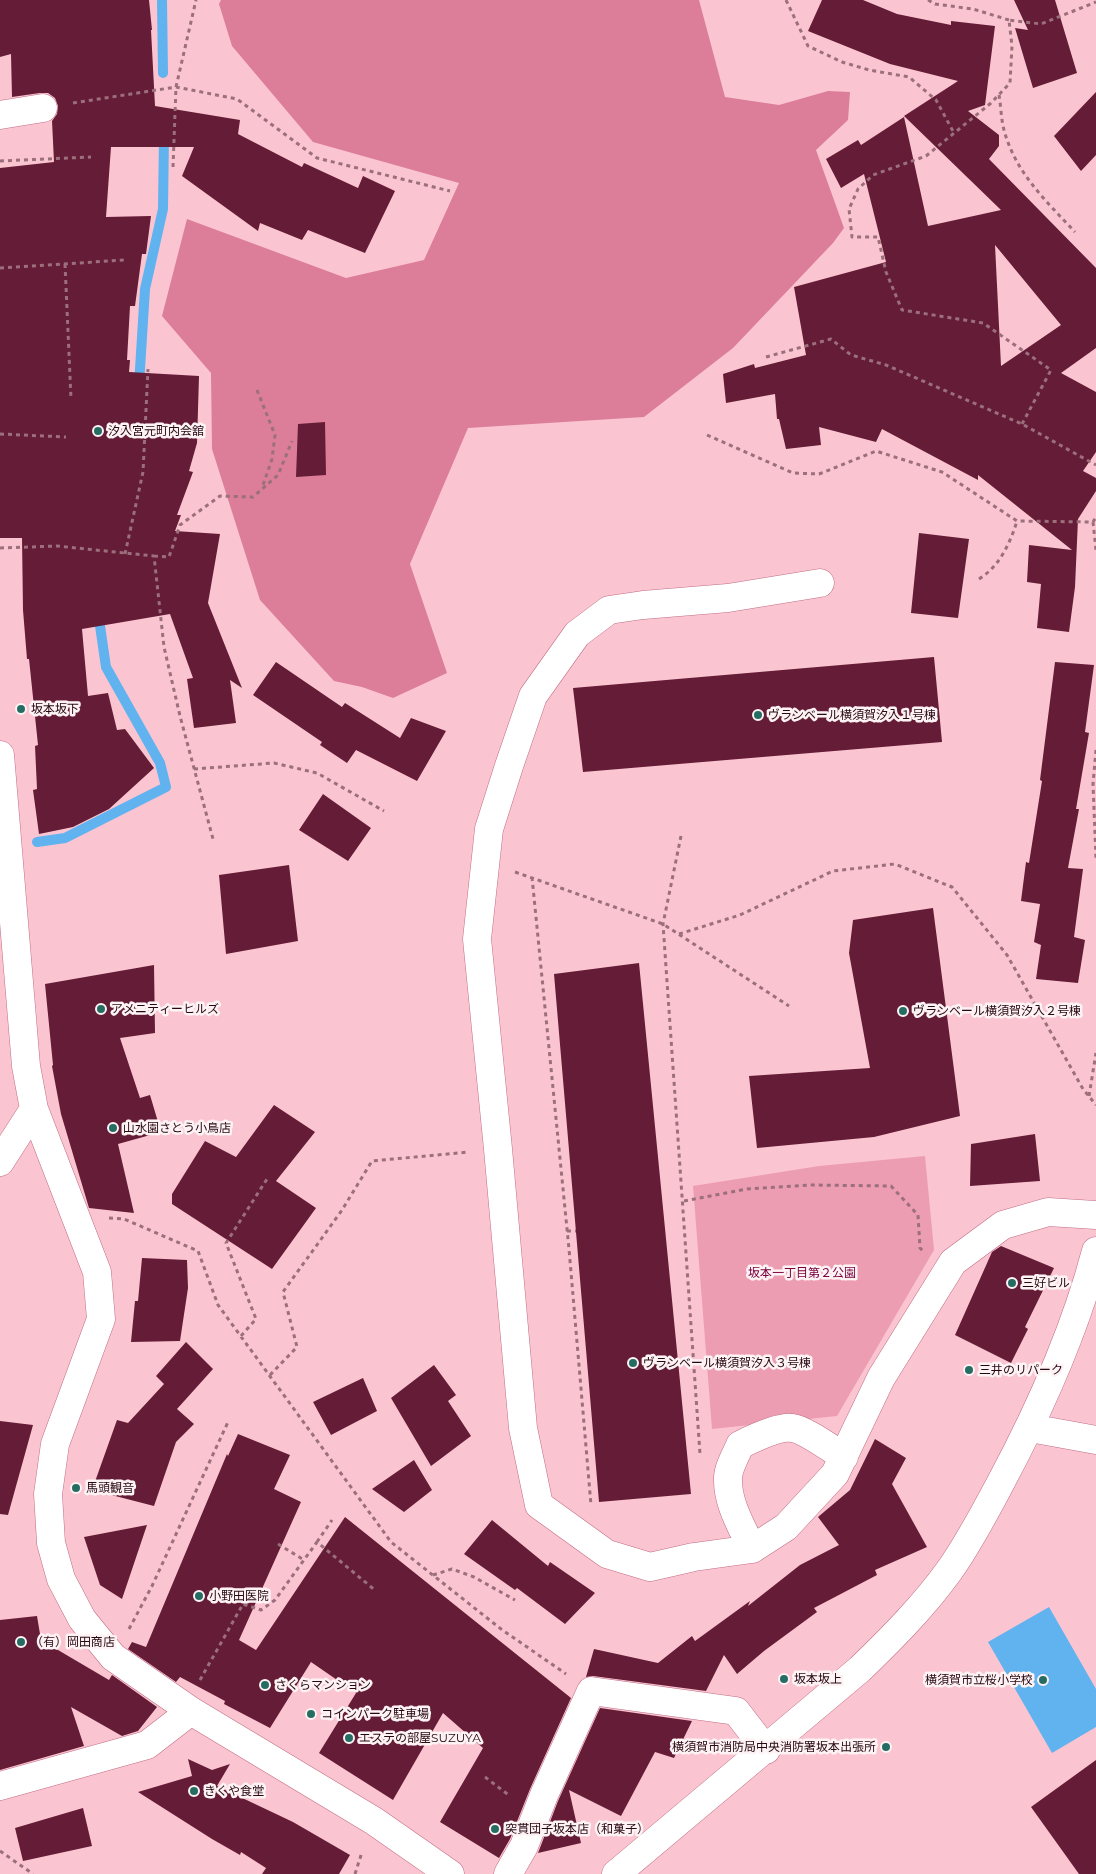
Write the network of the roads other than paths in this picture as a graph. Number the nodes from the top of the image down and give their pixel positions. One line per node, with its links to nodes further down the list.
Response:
1 (43, 108): 2 (street)
2 (0, 115)
3 (820, 583): 13 (street)
4 (0, 754): 5 (street)
5 (8, 947): 6 (street)
6 (34, 1109): 7 (street); 14 (street)
7 (0, 1162)
8 (1096, 1215): 12 (street)
9 (1096, 1251): 10 (street)
10 (1030, 1428): 11 (street); 15 (street)
11 (1096, 1440)
12 (844, 1457): 13 (street); 13 (street)
13 (752, 1549)
14 (194, 1698): 16 (street); 17 (street)
15 (766, 1750): 18 (street); 19 (street)
16 (0, 1786)
17 (450, 1874)
18 (508, 1874)
19 (616, 1874)

